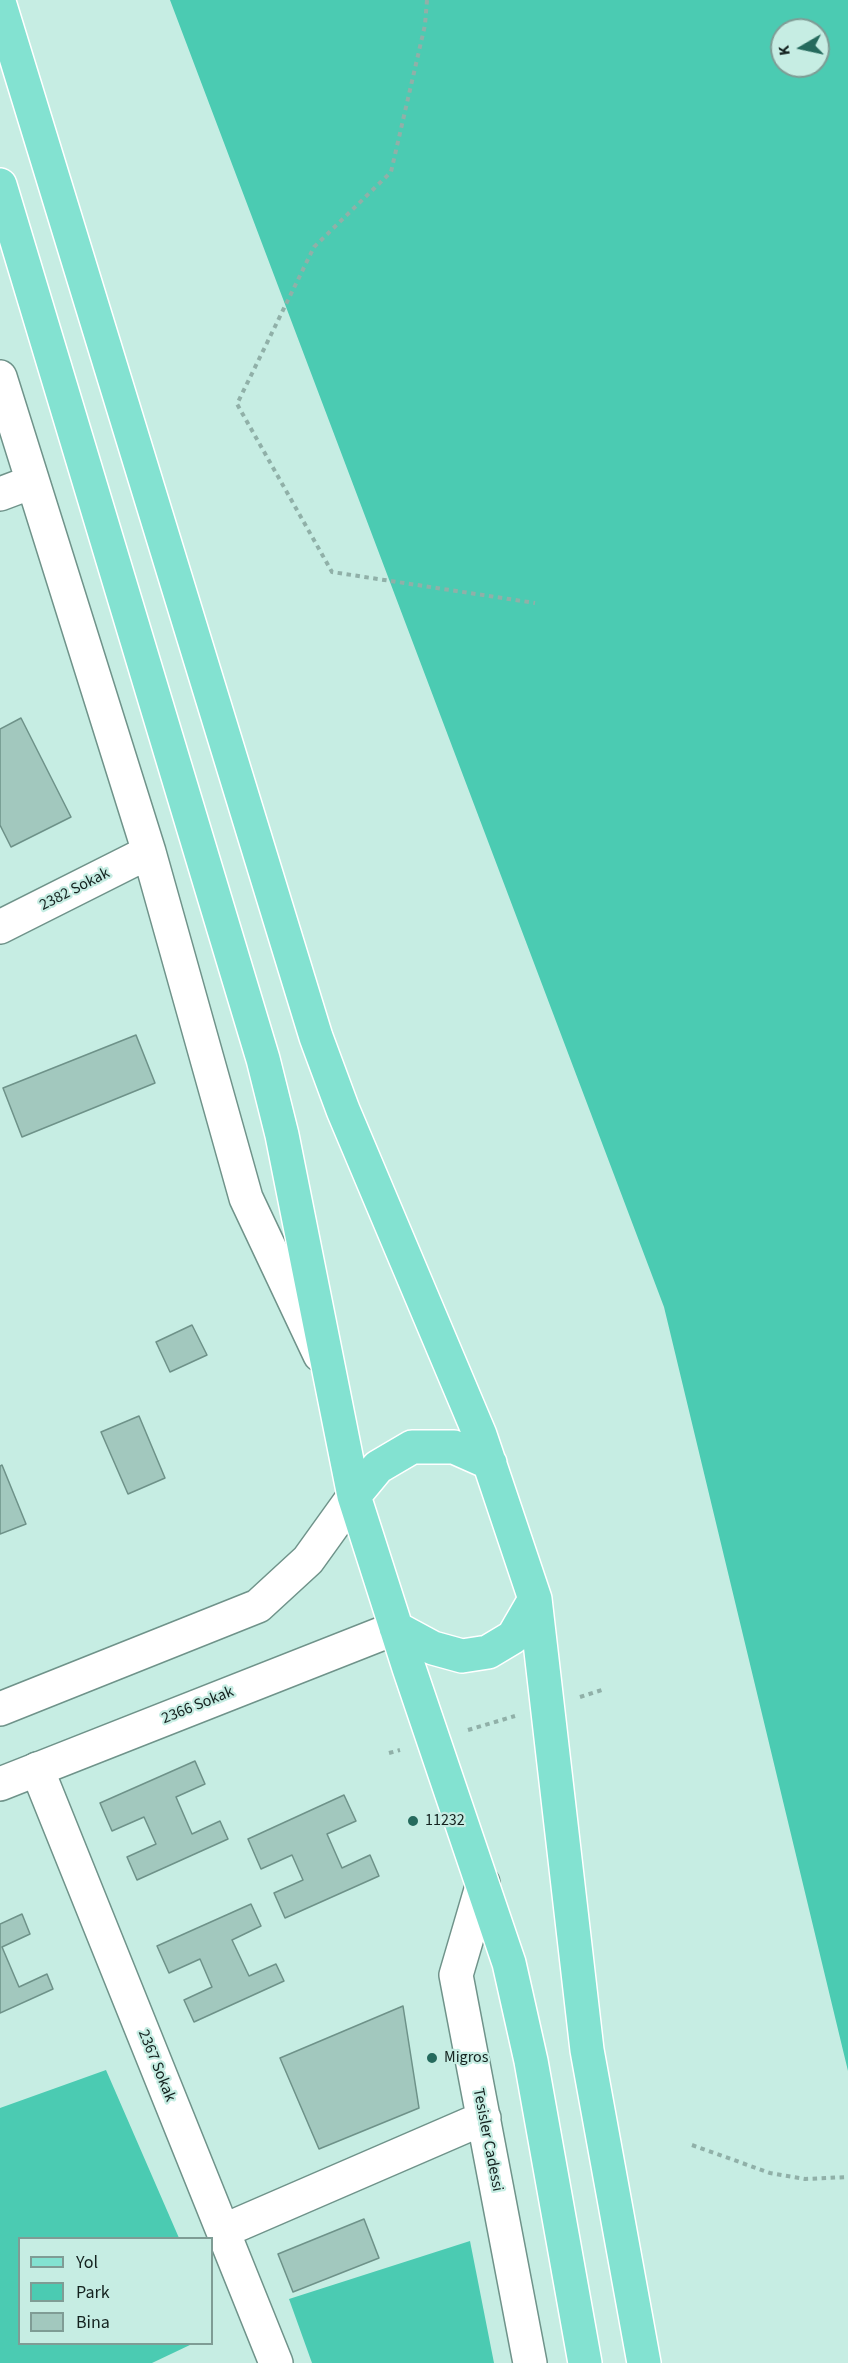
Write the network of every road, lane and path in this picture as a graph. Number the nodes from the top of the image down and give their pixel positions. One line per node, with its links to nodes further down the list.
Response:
1 (427, 0): 7 (path)
2 (0, 5): 11 (main road)
3 (0, 185): 10 (main road)
4 (0, 377): 5 (street)
5 (32, 482): 6 (street); 8 (street)
6 (0, 494)
7 (535, 603)
8 (149, 852): 9 (street, 2382 Sokak); 10 (street)
9 (0, 927)
10 (329, 1375): 12 (main road)
11 (490, 1463): 12 (main road); 13 (main road)
12 (354, 1496): 14 (main road); 17 (street)
13 (535, 1599): 14 (main road); 16 (main road)
14 (396, 1628): 18 (main road); 20 (street, 2366 Sokak)
15 (605, 1689): 16 (path)
16 (549, 1706): 18 (path); 30 (main road)
17 (0, 1709)
18 (433, 1740): 19 (path); 22 (main road)
19 (389, 1753)
20 (37, 1769): 21 (street, 2366 Sokak); 26 (street, 2367 Sokak)
21 (0, 1784)
22 (483, 1883): 23 (street, Tesisler Cadessi); 29 (main road)
23 (484, 2118): 26 (street); 28 (street, Tesisler Cadessi)
24 (692, 2145): 25 (path)
25 (848, 2177)
26 (223, 2232): 27 (street, 2367 Sokak)
27 (276, 2363)
28 (530, 2363)
29 (585, 2363)
30 (644, 2363)

